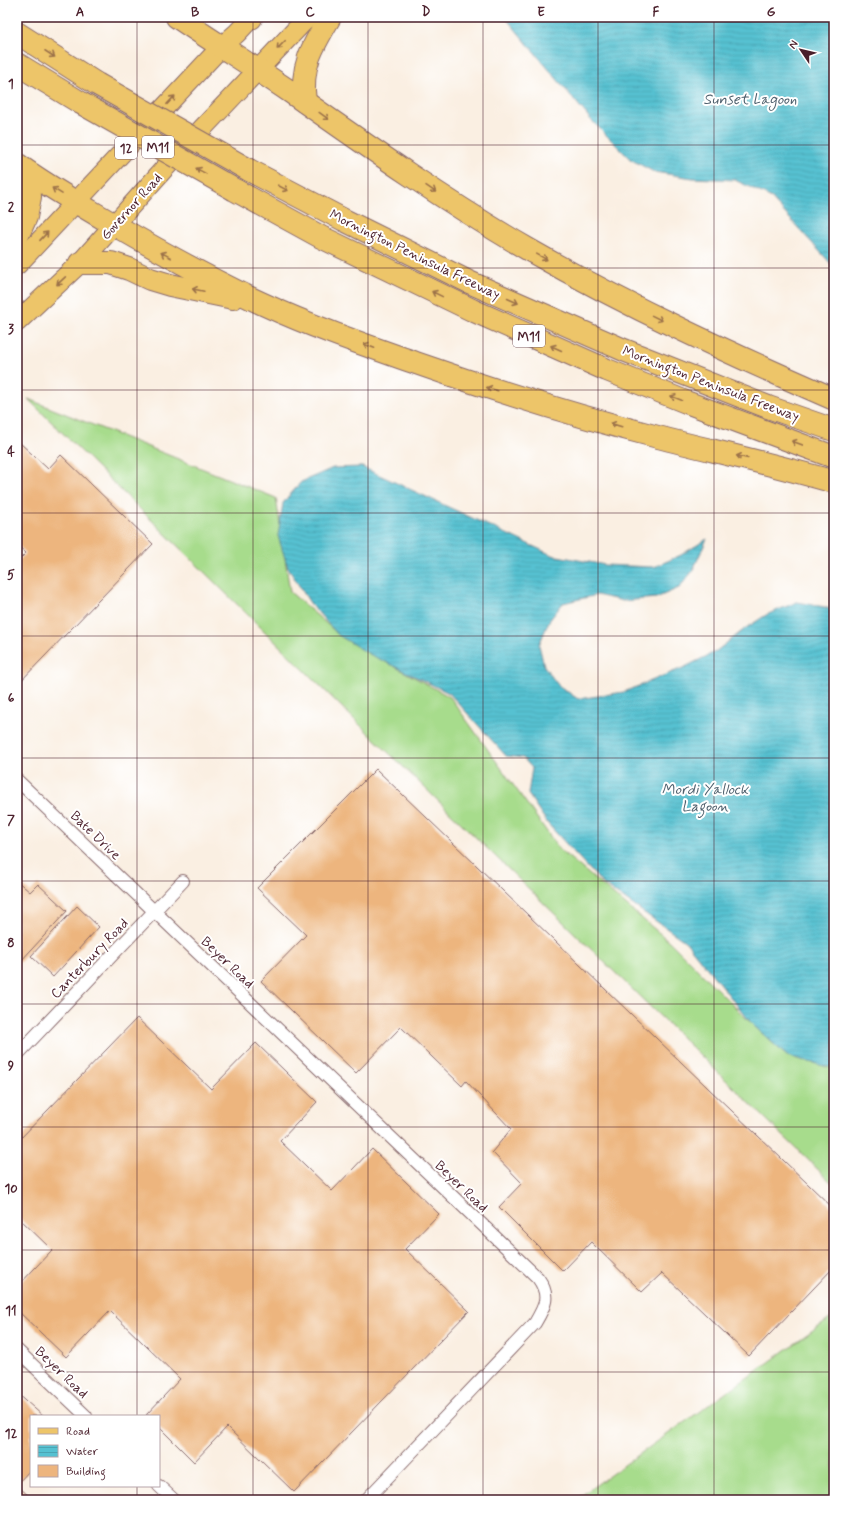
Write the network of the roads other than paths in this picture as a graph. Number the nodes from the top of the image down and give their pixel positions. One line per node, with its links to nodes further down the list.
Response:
1 (177, 17): 6 (highway)
2 (249, 17): 6 (main road, 12)
3 (308, 17): 8 (main road, Governor Road, one-way to 8)
4 (330, 17): 9 (highway)
5 (17, 33): 19 (highway, Mornington Peninsula Freeway / M11, one-way to 19, bridge)
6 (221, 47): 8 (highway); 11 (main road, 12, one-way to 6)
7 (17, 64): 20 (highway, Mornington Peninsula Freeway / M11, one-way to 7, bridge)
8 (257, 70): 9 (highway); 12 (main road, Governor Road)
9 (305, 102): 18 (highway, one-way to 18)
10 (23, 169): 11 (highway, one-way to 10); 13 (highway)
11 (75, 202): 12 (highway); 15 (main road, 12, one-way to 11)
12 (115, 225): 14 (main road, Governor Road); 16 (highway, one-way to 12)
13 (17, 237)
14 (80, 263): 16 (highway, one-way to 14); 17 (main road, Governor Road, one-way to 17)
15 (17, 265)
16 (264, 304): 21 (highway, one-way to 16)
17 (17, 322)
18 (834, 399)
19 (834, 430)
20 (834, 456)
21 (834, 482)
22 (17, 780): 24 (street, Bate Drive)
23 (183, 881): 24 (street, Canterbury Road)
24 (154, 912): 25 (street, Canterbury Road); 30 (street, Beyer Road)
25 (17, 1055)
26 (17, 1350): 27 (street, Beyer Road)
27 (85, 1415)
28 (160, 1487): 29 (street)
29 (174, 1500)
30 (366, 1500)

